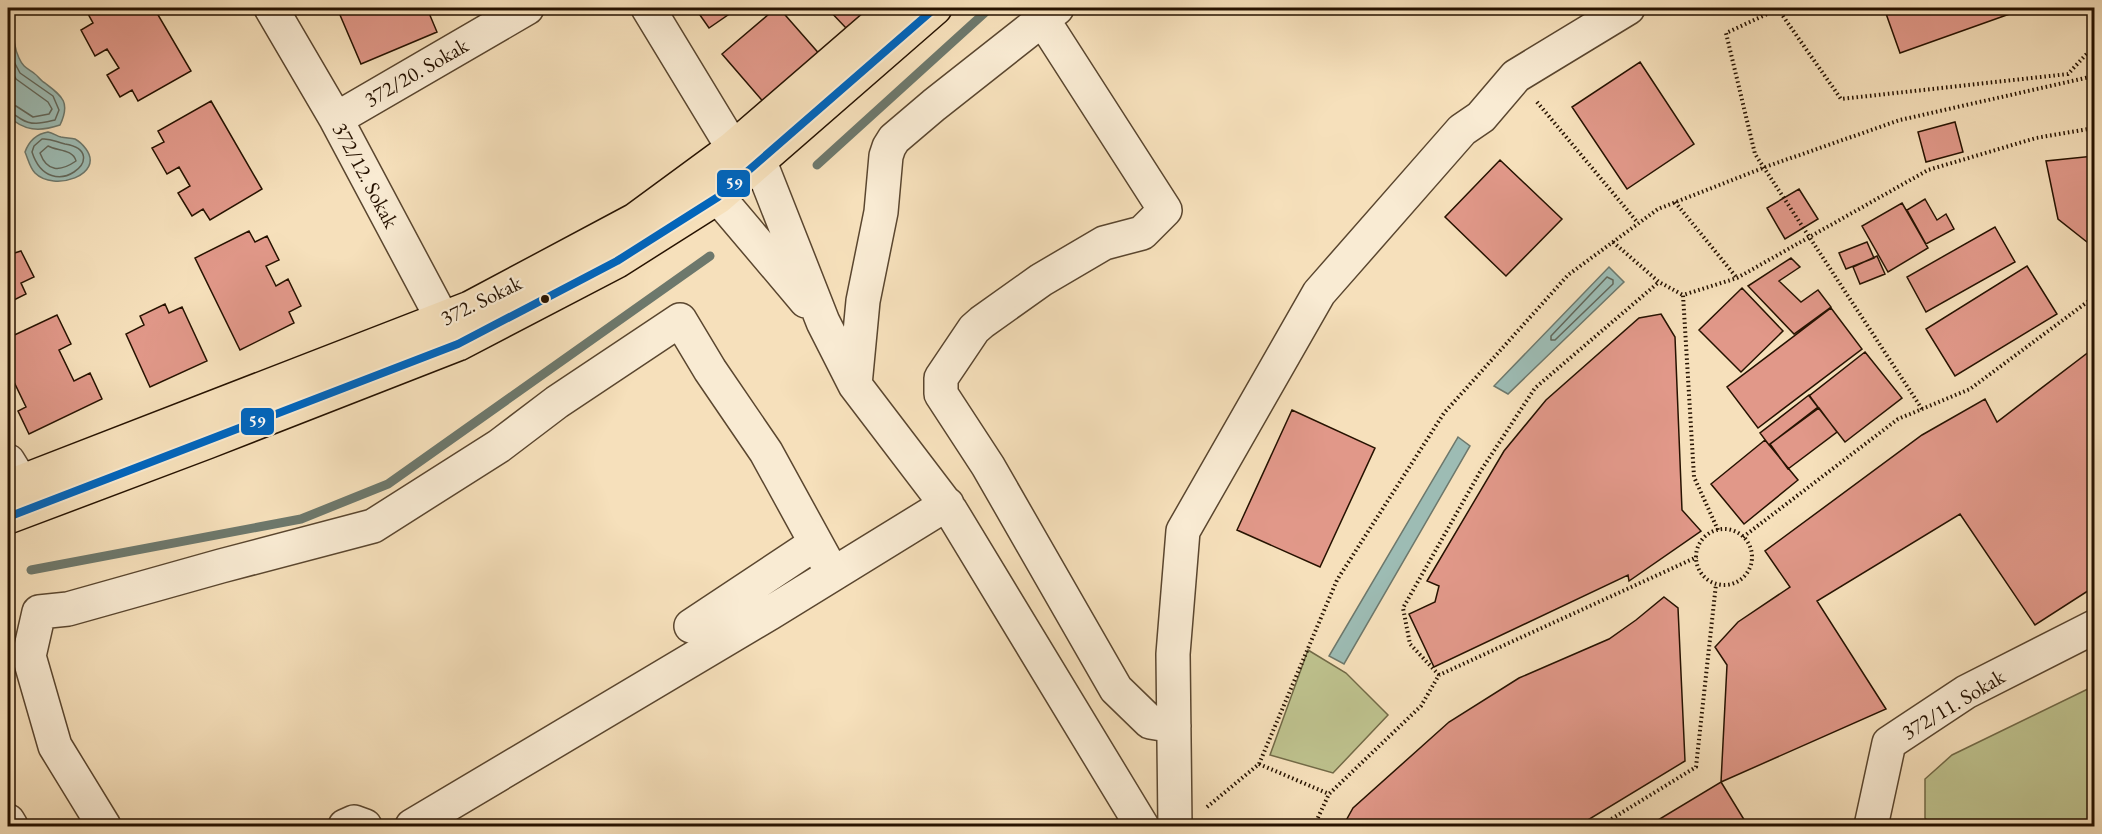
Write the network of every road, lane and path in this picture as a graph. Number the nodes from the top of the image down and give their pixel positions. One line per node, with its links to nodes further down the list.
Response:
1 (271, 8): 11 (street, 372/12. Sokak)
2 (527, 8): 11 (street, 372/20. Sokak)
3 (648, 8): 13 (street)
4 (895, 8): 13 (main road, 372. Sokak)
5 (935, 8): 13 (main road, 372. Sokak)
6 (1628, 8): 9 (street)
7 (1050, 14): 24 (street); 38 (street)
8 (2094, 46): 25 (path)
9 (1516, 76): 16 (path); 38 (street)
10 (2094, 76): 15 (path)
11 (336, 119): 23 (street, 372/12. Sokak)
12 (2094, 128): 18 (path)
13 (746, 155): 14 (main road, 372. Sokak); 22 (street); 23 (main road, 372. Sokak)
14 (718, 197): 22 (street); 23 (main road, 372. Sokak)
15 (1675, 202): 16 (path); 18 (path)
16 (1638, 223): 17 (path)
17 (1613, 242): 19 (path); 39 (path)
18 (1737, 278): 20 (path)
19 (1659, 282): 20 (path); 37 (path)
20 (1683, 295): 29 (path)
21 (2094, 297): 25 (path)
22 (823, 322): 24 (street)
23 (451, 332): 26 (main road, 372. Sokak); 28 (main road, 372. Sokak)
24 (855, 385): 27 (street)
25 (1922, 409): 30 (path)
26 (12, 477)
27 (947, 504): 33 (street); 48 (street)
28 (8, 517)
29 (1718, 530): 30 (path); 32 (path)
30 (1743, 537): 34 (path)
31 (816, 543): 33 (street); 35 (street); 44 (street)
32 (1697, 556): 34 (path); 37 (path)
33 (833, 574): 47 (street)
34 (1716, 584): 50 (path)
35 (691, 626)
36 (2094, 627): 51 (street, 372/11. Sokak)
37 (1439, 675): 40 (path)
38 (1174, 726): 41 (street)
39 (1259, 764): 40 (path); 41 (path)
40 (1329, 794): 49 (path)
41 (1187, 820)
42 (8, 821): 43 (street)
43 (11, 826)
44 (104, 826)
45 (345, 826): 46 (street)
46 (365, 826)
47 (412, 826)
48 (1142, 826)
49 (1314, 826)
50 (1600, 826)
51 (1871, 826)

